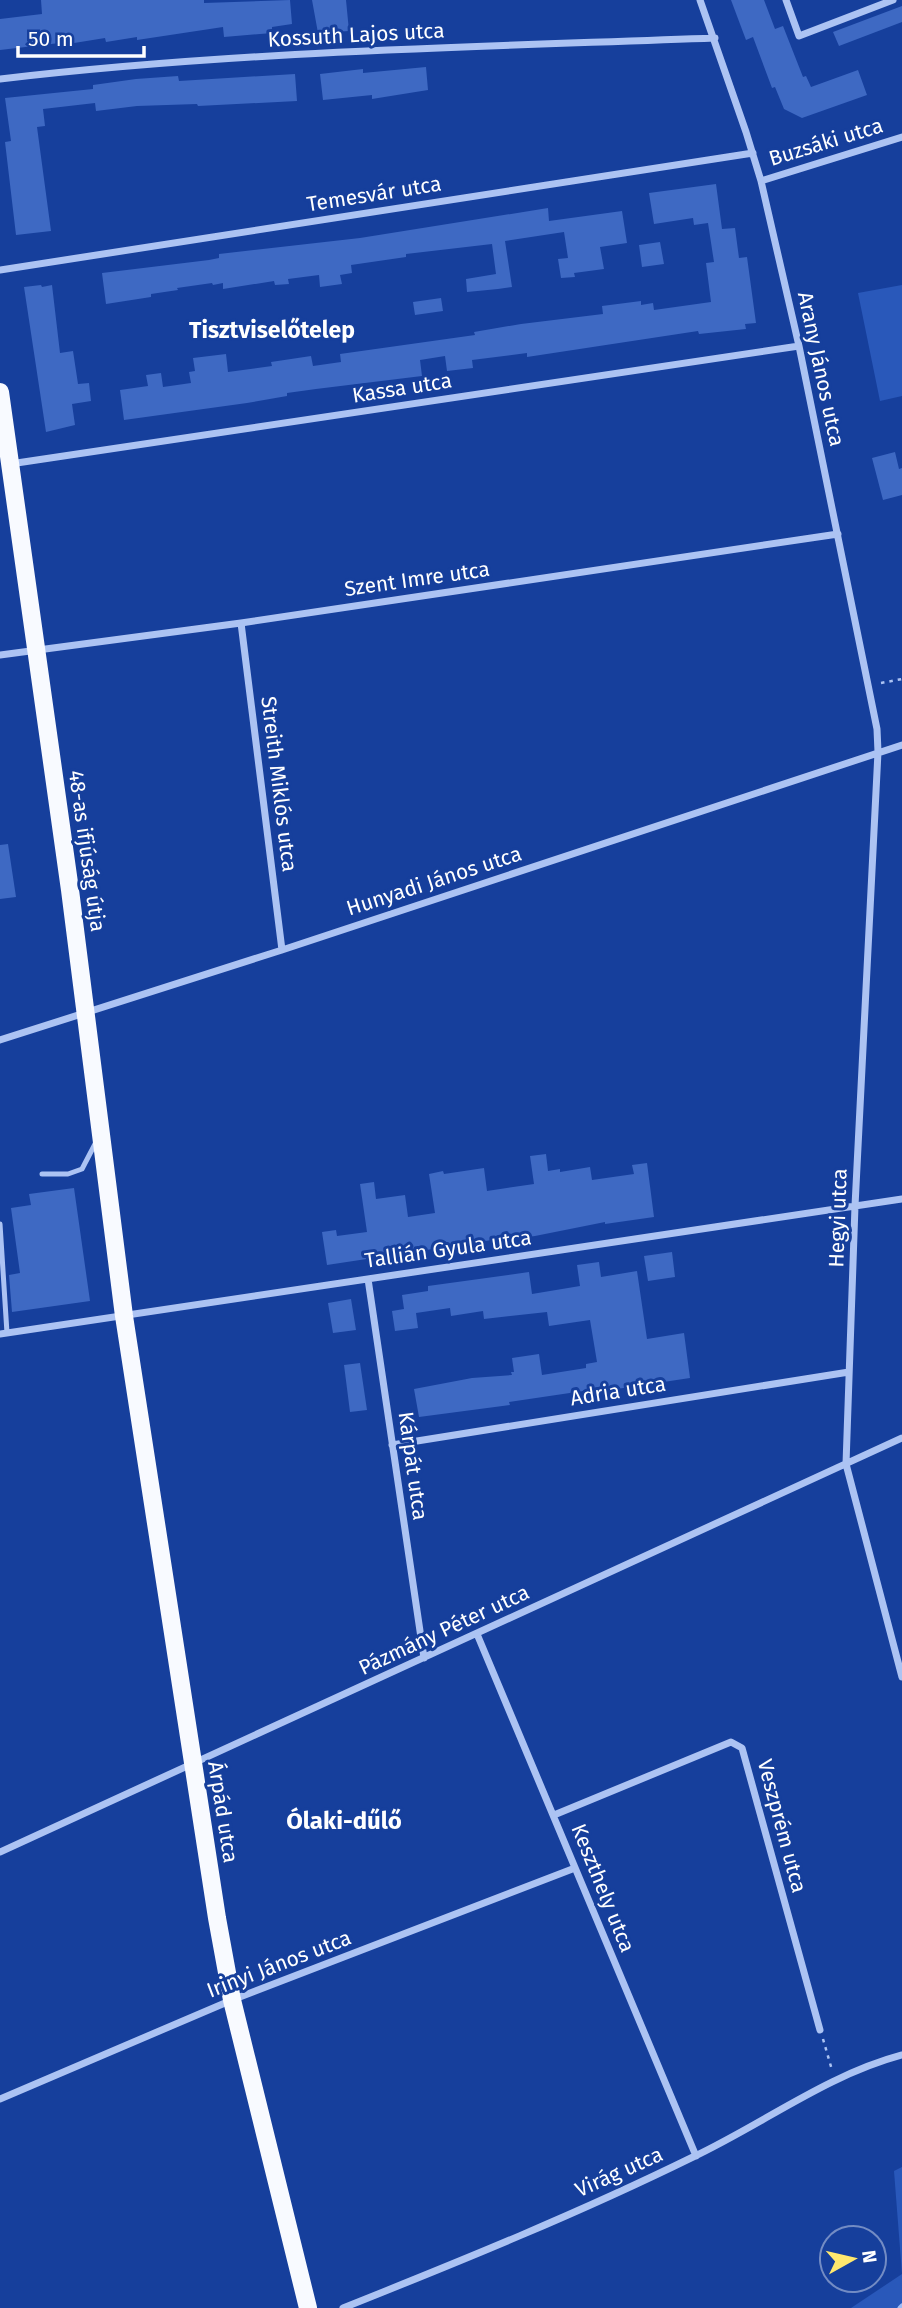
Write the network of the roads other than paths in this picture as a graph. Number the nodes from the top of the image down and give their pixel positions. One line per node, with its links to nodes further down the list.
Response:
1 (700, 0): 4 (street, Arany János utca)
2 (786, 0): 3 (street)
3 (893, 0)
4 (715, 38): 5 (street, Kossuth Lajos utca); 7 (street, Arany János utca)
5 (0, 79)
6 (902, 137): 8 (street, Buzsáki utca)
7 (753, 153): 8 (street, Arany János utca); 9 (street, Temesvár utca)
8 (761, 181): 10 (street, Arany János utca)
9 (0, 270)
10 (799, 346): 12 (street, Kassa utca); 13 (street, Arany János utca)
11 (0, 392): 12 (main road, 48-as ifjúság útja)
12 (10, 464): 15 (main road, 48-as ifjúság útja)
13 (838, 534): 14 (street, Szent Imre utca); 18 (street, Arany János utca)
14 (241, 623): 15 (street, Szent Imre utca); 19 (street, Streith Miklós utca)
15 (36, 649): 16 (street, Szent Imre utca); 20 (main road, 48-as ifjúság útja)
16 (0, 655)
17 (902, 745): 18 (street, Hunyadi János utca)
18 (878, 752): 19 (street, Hunyadi János utca); 25 (street, Hegyi utca)
19 (282, 950): 20 (street, Hunyadi János utca)
20 (85, 1013): 21 (street, Hunyadi János utca); 22 (main road, 48-as ifjúság útja)
21 (0, 1040)
22 (99, 1127): 23 (lane); 28 (main road, 48-as ifjúság útja)
23 (42, 1174)
24 (902, 1199): 25 (street, Tallián Gyula utca)
25 (855, 1206): 27 (street, Tallián Gyula utca); 30 (street, Hegyi utca)
26 (0, 1224): 29 (lane)
27 (368, 1279): 28 (street, Tallián Gyula utca); 32 (street, Kárpát utca)
28 (124, 1316): 29 (street, Tallián Gyula utca); 37 (main road, Árpád utca)
29 (4, 1333)
30 (849, 1372): 32 (street, Adria utca); 33 (street, Hegyi utca)
31 (902, 1438): 33 (street, Pázmány Péter utca)
32 (392, 1445): 35 (street, Kárpát utca)
33 (846, 1464): 34 (street, Pázmány Péter utca); 36 (street, Hegyi utca)
34 (477, 1634): 35 (street, Pázmány Péter utca); 38 (street, Keszthely utca)
35 (424, 1658): 37 (street, Pázmány Péter utca)
36 (902, 1677)
37 (192, 1765): 39 (street, Pázmány Péter utca); 41 (main road, Árpád utca)
38 (554, 1815): 40 (street, Keszthely utca); 42 (street, Veszprém utca)
39 (0, 1852)
40 (575, 1868): 41 (street, Irinyi János utca); 45 (street, Keszthely utca)
41 (232, 2000): 44 (street, Irinyi János utca); 46 (main road, Árpád utca)
42 (820, 2029)
43 (902, 2055): 45 (street, Virág utca)
44 (0, 2099)
45 (696, 2156): 47 (street, Virág utca)
46 (308, 2308)
47 (343, 2308)

